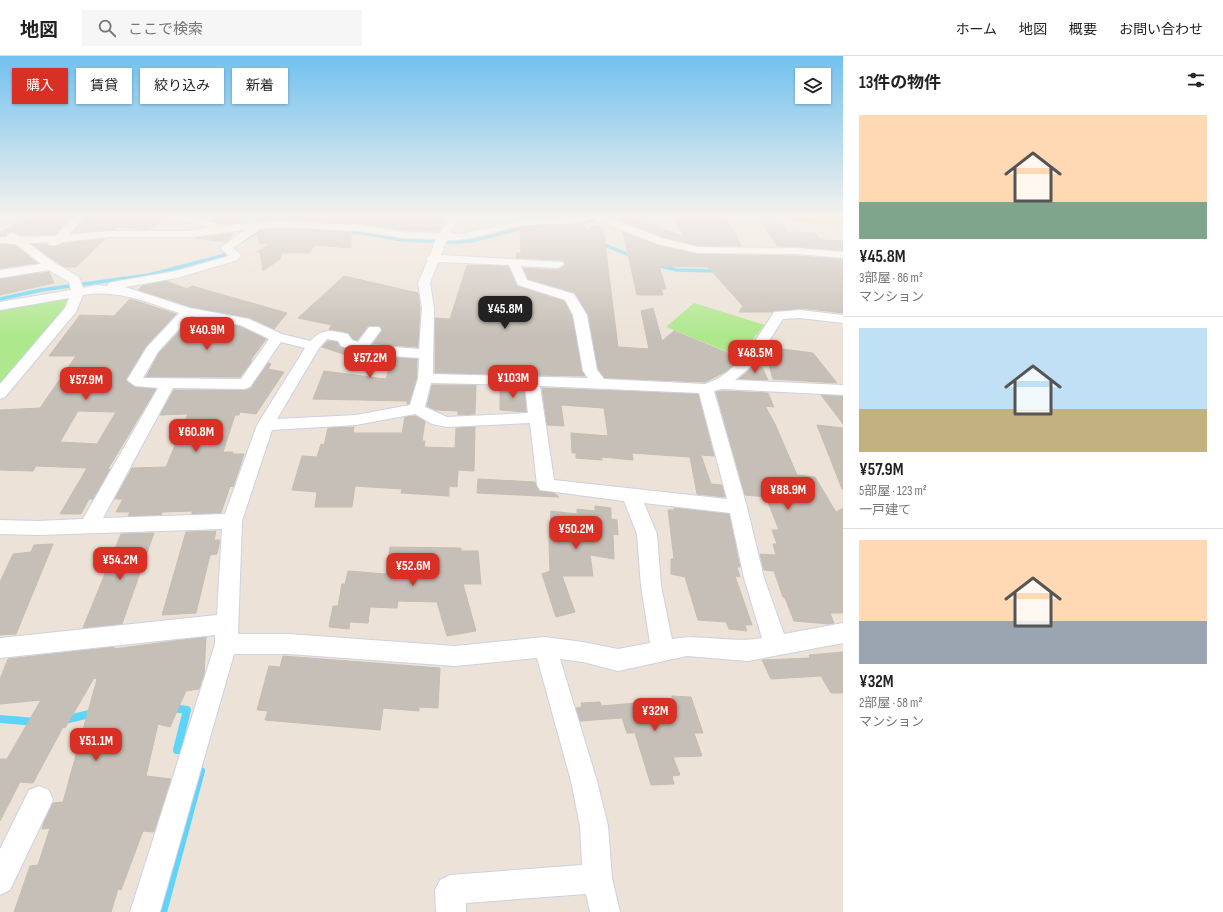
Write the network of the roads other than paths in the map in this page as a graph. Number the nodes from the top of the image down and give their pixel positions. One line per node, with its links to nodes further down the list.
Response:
1 (38, 256): 6 (street)
2 (233, 256): 9 (street)
3 (432, 258): 4 (street); 17 (street)
4 (514, 262): 5 (street); 20 (street)
5 (558, 264)
6 (51, 266): 7 (street); 8 (street)
7 (0, 274)
8 (77, 286): 9 (street); 10 (street); 24 (street)
9 (97, 289): 11 (street)
10 (0, 306)
11 (188, 311): 14 (street); 21 (street)
12 (843, 319): 22 (street)
13 (374, 330): 16 (street)
14 (277, 337): 15 (street); 21 (street)
15 (312, 346): 16 (street); 27 (street)
16 (362, 347): 17 (street)
17 (426, 354): 18 (street)
18 (424, 378): 19 (street); 25 (street)
19 (532, 381): 20 (street); 26 (street)
20 (600, 383): 22 (street)
21 (167, 384): 31 (street)
22 (714, 386): 23 (street); 29 (street)
23 (843, 390)
24 (0, 394)
25 (417, 409): 26 (street); 27 (street)
26 (536, 418): 28 (street)
27 (265, 426): 30 (street)
28 (631, 495): 29 (street); 38 (street)
29 (738, 507): 35 (street)
30 (232, 521): 31 (street); 34 (street)
31 (89, 526): 32 (street)
32 (0, 527)
33 (843, 633): 35 (street)
34 (227, 634): 36 (street); 37 (street); 42 (street)
35 (776, 645): 38 (street)
36 (545, 647): 38 (street); 40 (street)
37 (0, 648)
38 (663, 652)
39 (39, 800): 41 (street)
40 (597, 878): 43 (street); 44 (street)
41 (0, 880)
42 (144, 912)
43 (451, 912)
44 (605, 912)

